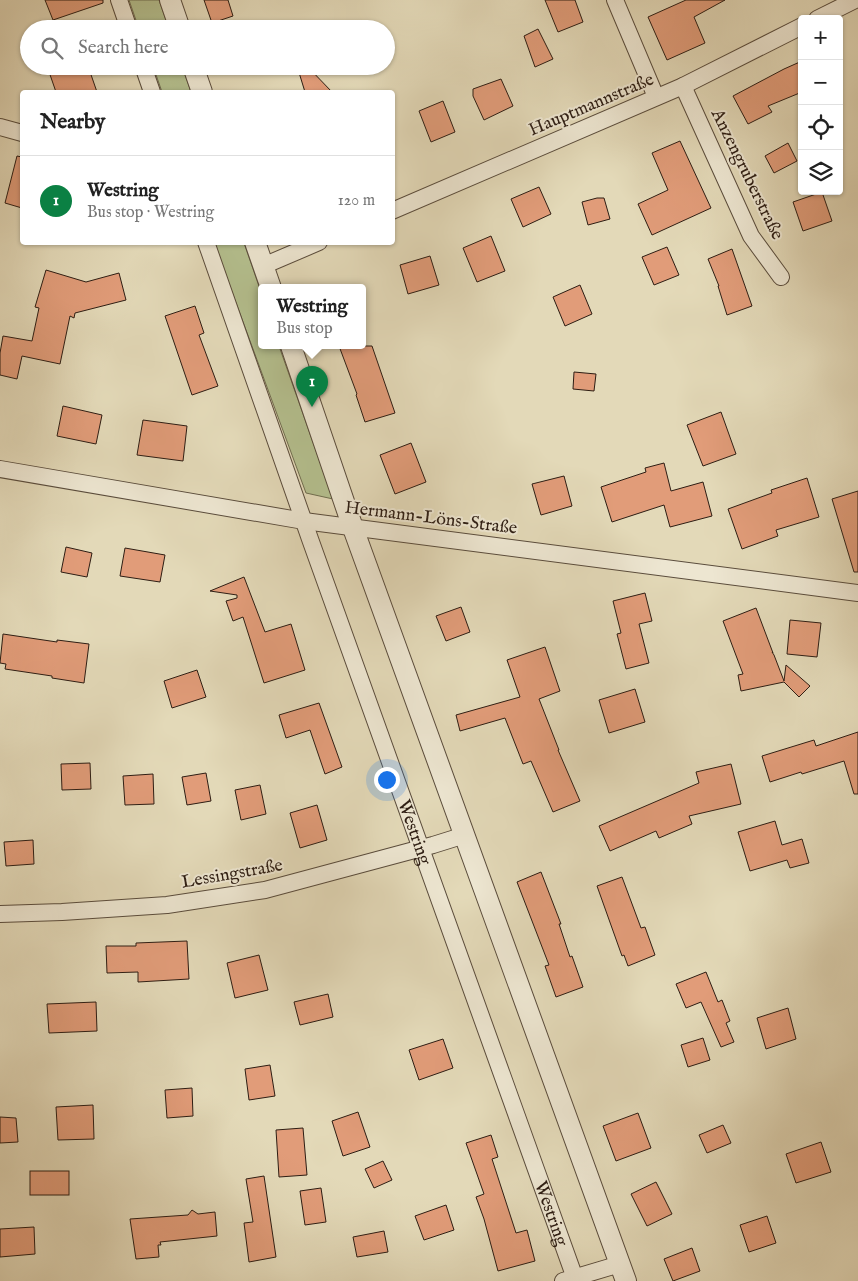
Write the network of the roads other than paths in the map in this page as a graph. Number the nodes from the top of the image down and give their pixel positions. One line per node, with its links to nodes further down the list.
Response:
1 (119, 0): 6 (street)
2 (170, 0): 7 (street)
3 (615, 0): 14 (street)
4 (855, 0): 5 (street)
5 (825, 15)
6 (126, 20)
7 (177, 20)
8 (798, 28): 11 (street, Hauptmannstraße)
9 (146, 75): 12 (street)
10 (196, 75): 13 (street)
11 (683, 86): 14 (street, Hauptmannstraße); 22 (street, Anzengruberstraße)
12 (151, 90)
13 (201, 90)
14 (656, 97): 17 (street, Hauptmannstraße)
15 (0, 127): 16 (street)
16 (20, 132)
17 (395, 210)
18 (207, 245): 26 (street, Westring)
19 (256, 245): 21 (street)
20 (312, 245): 21 (street)
21 (263, 266): 23 (street)
22 (781, 277)
23 (270, 284)
24 (292, 349): 27 (street)
25 (0, 469): 26 (street, Hermann-Löns-Straße)
26 (304, 521): 27 (street, Hermann-Löns-Straße); 30 (street, Westring)
27 (353, 528): 28 (street, Hermann-Löns-Straße); 29 (street)
28 (858, 592)
29 (465, 835): 30 (street, Lessingstraße); 32 (street)
30 (420, 849): 31 (street, Lessingstraße); 33 (street, Westring)
31 (0, 914)
32 (623, 1272): 33 (street)
33 (571, 1280)

